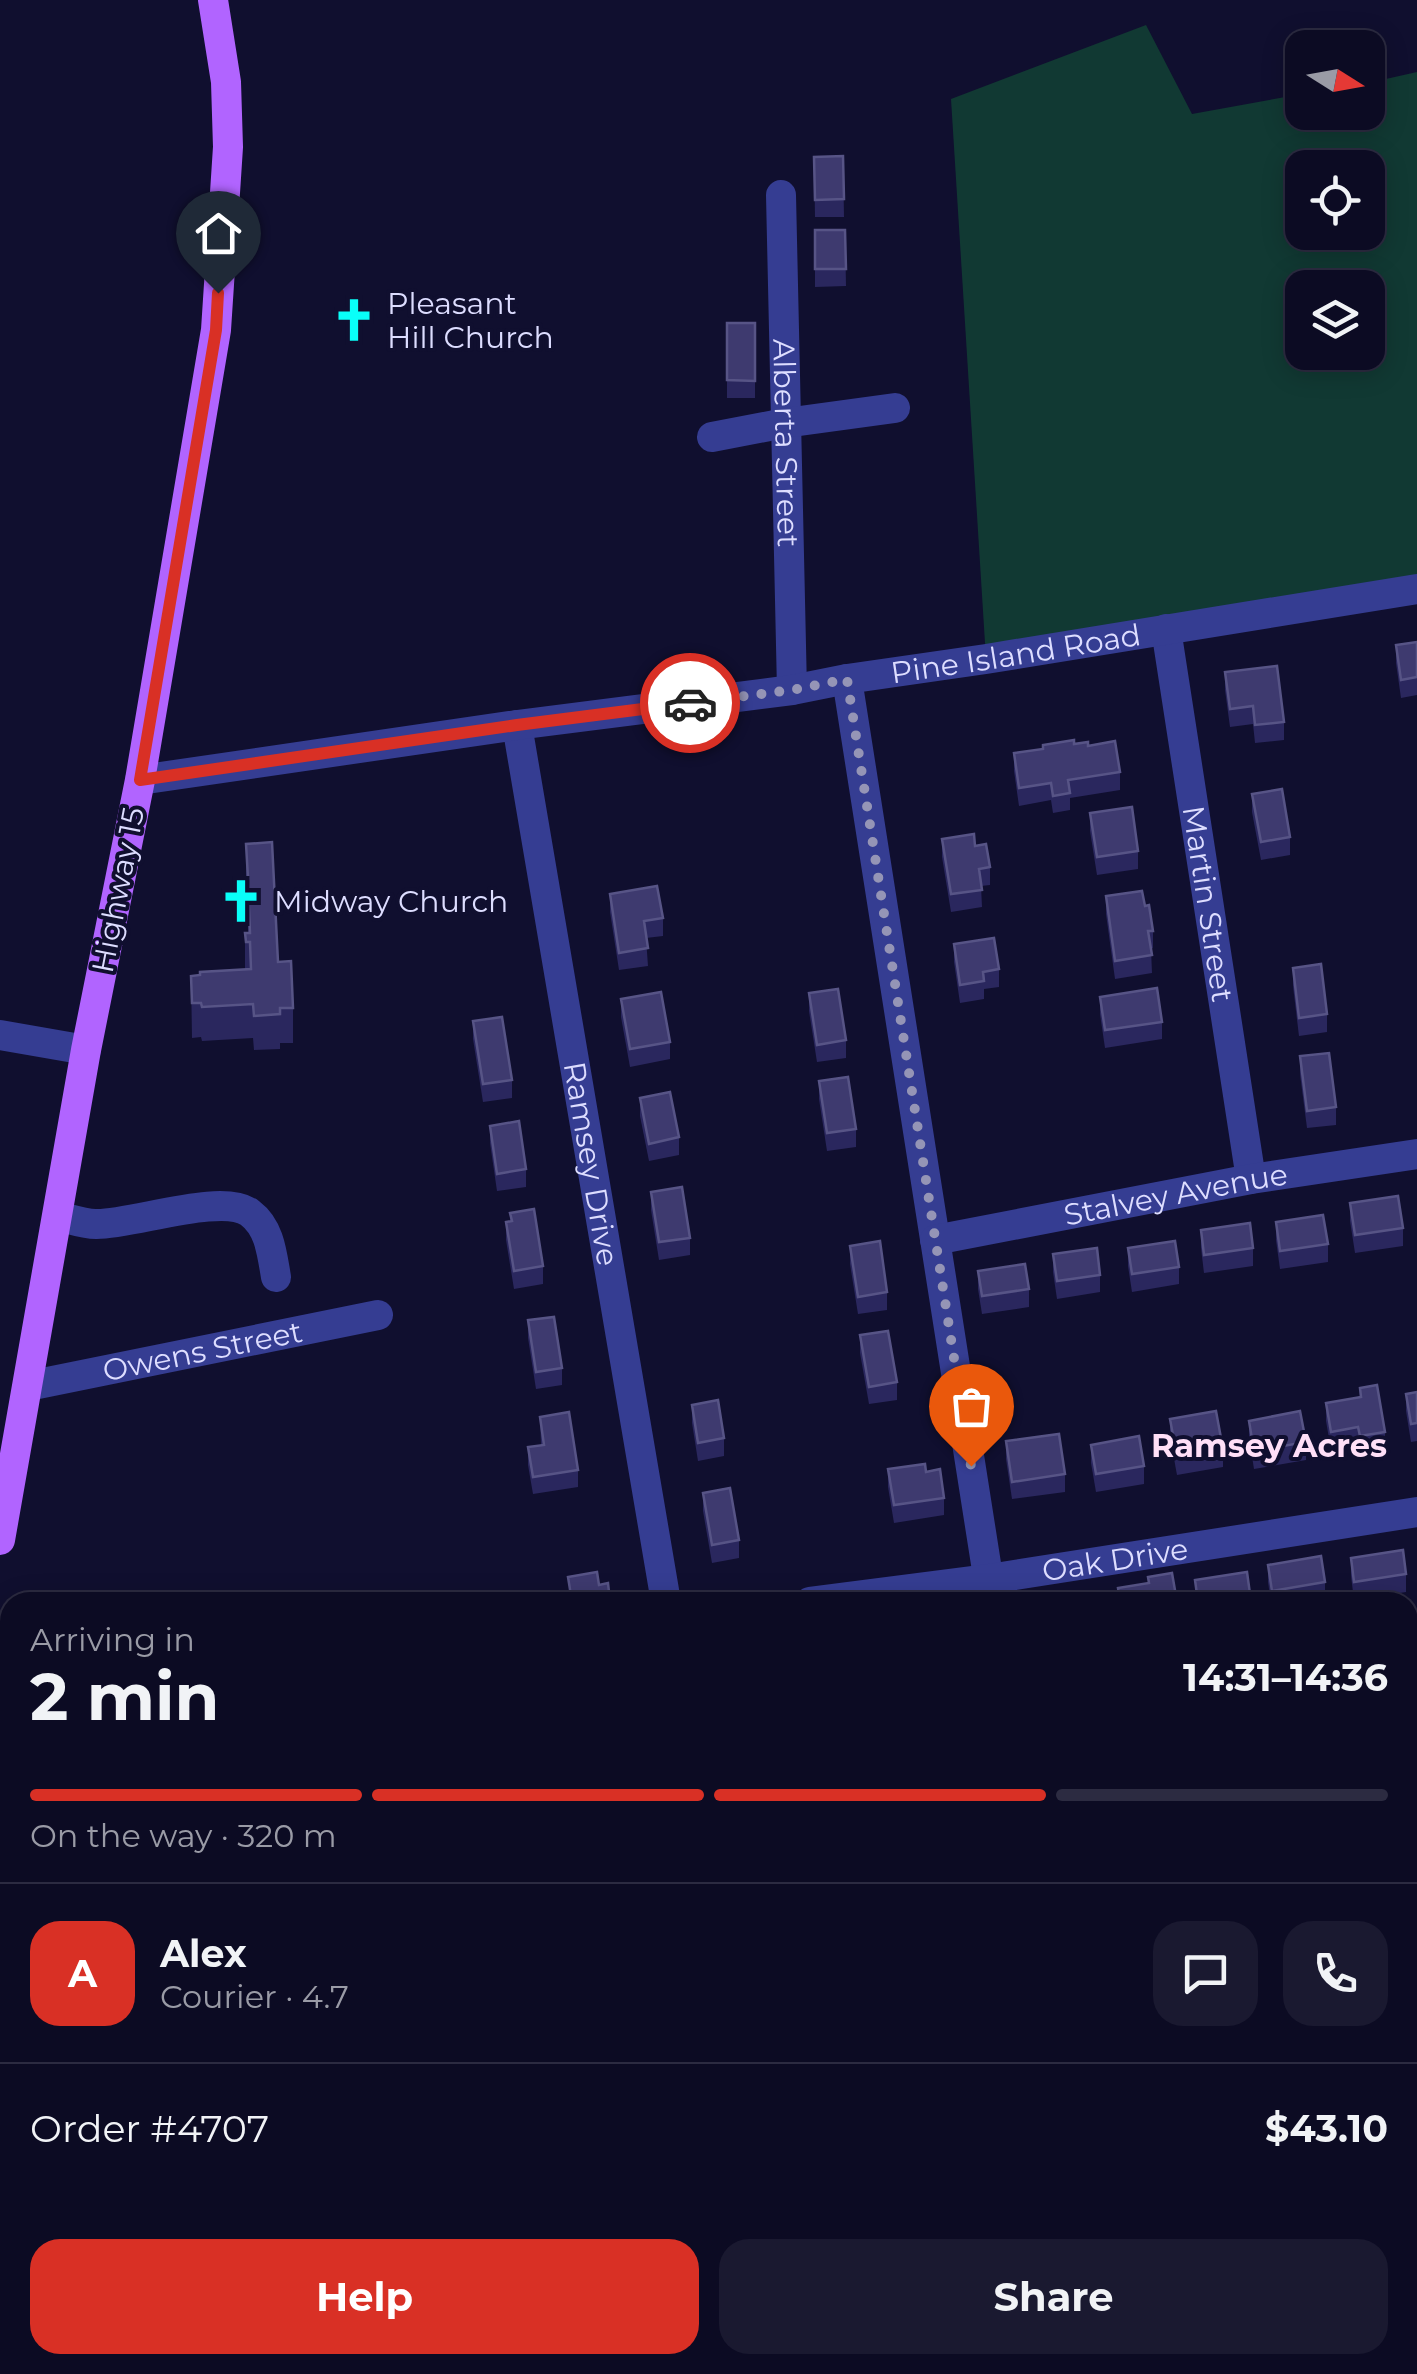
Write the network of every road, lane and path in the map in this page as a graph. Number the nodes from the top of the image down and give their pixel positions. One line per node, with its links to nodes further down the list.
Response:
1 (213, 0): 11 (main road, Highway 15)
2 (781, 194): 4 (street, Alberta Street)
3 (895, 408): 4 (street)
4 (785, 423): 5 (street); 9 (street, Alberta Street)
5 (712, 437)
6 (1417, 589): 7 (street, Pine Island Road)
7 (1166, 629): 8 (street, Pine Island Road); 15 (street, Martin Street)
8 (847, 679): 9 (street, Pine Island Road); 17 (street)
9 (792, 690): 10 (street, Pine Island Road)
10 (517, 725): 11 (street, Pine Island Road); 24 (street, Ramsey Drive)
11 (140, 780): 13 (main road, Highway 15)
12 (0, 1035): 13 (street)
13 (86, 1050): 16 (main road, Highway 15)
14 (1417, 1154): 15 (street, Stalvey Avenue)
15 (1251, 1179): 17 (street, Stalvey Avenue)
16 (58, 1216): 18 (street); 20 (main road, Highway 15)
17 (935, 1240): 23 (street)
18 (276, 1277)
19 (378, 1315): 20 (street, Owens Street)
20 (28, 1386): 22 (main road, Highway 15)
21 (1417, 1512): 23 (street, Oak Drive)
22 (0, 1540)
23 (990, 1591)
24 (664, 1592)

